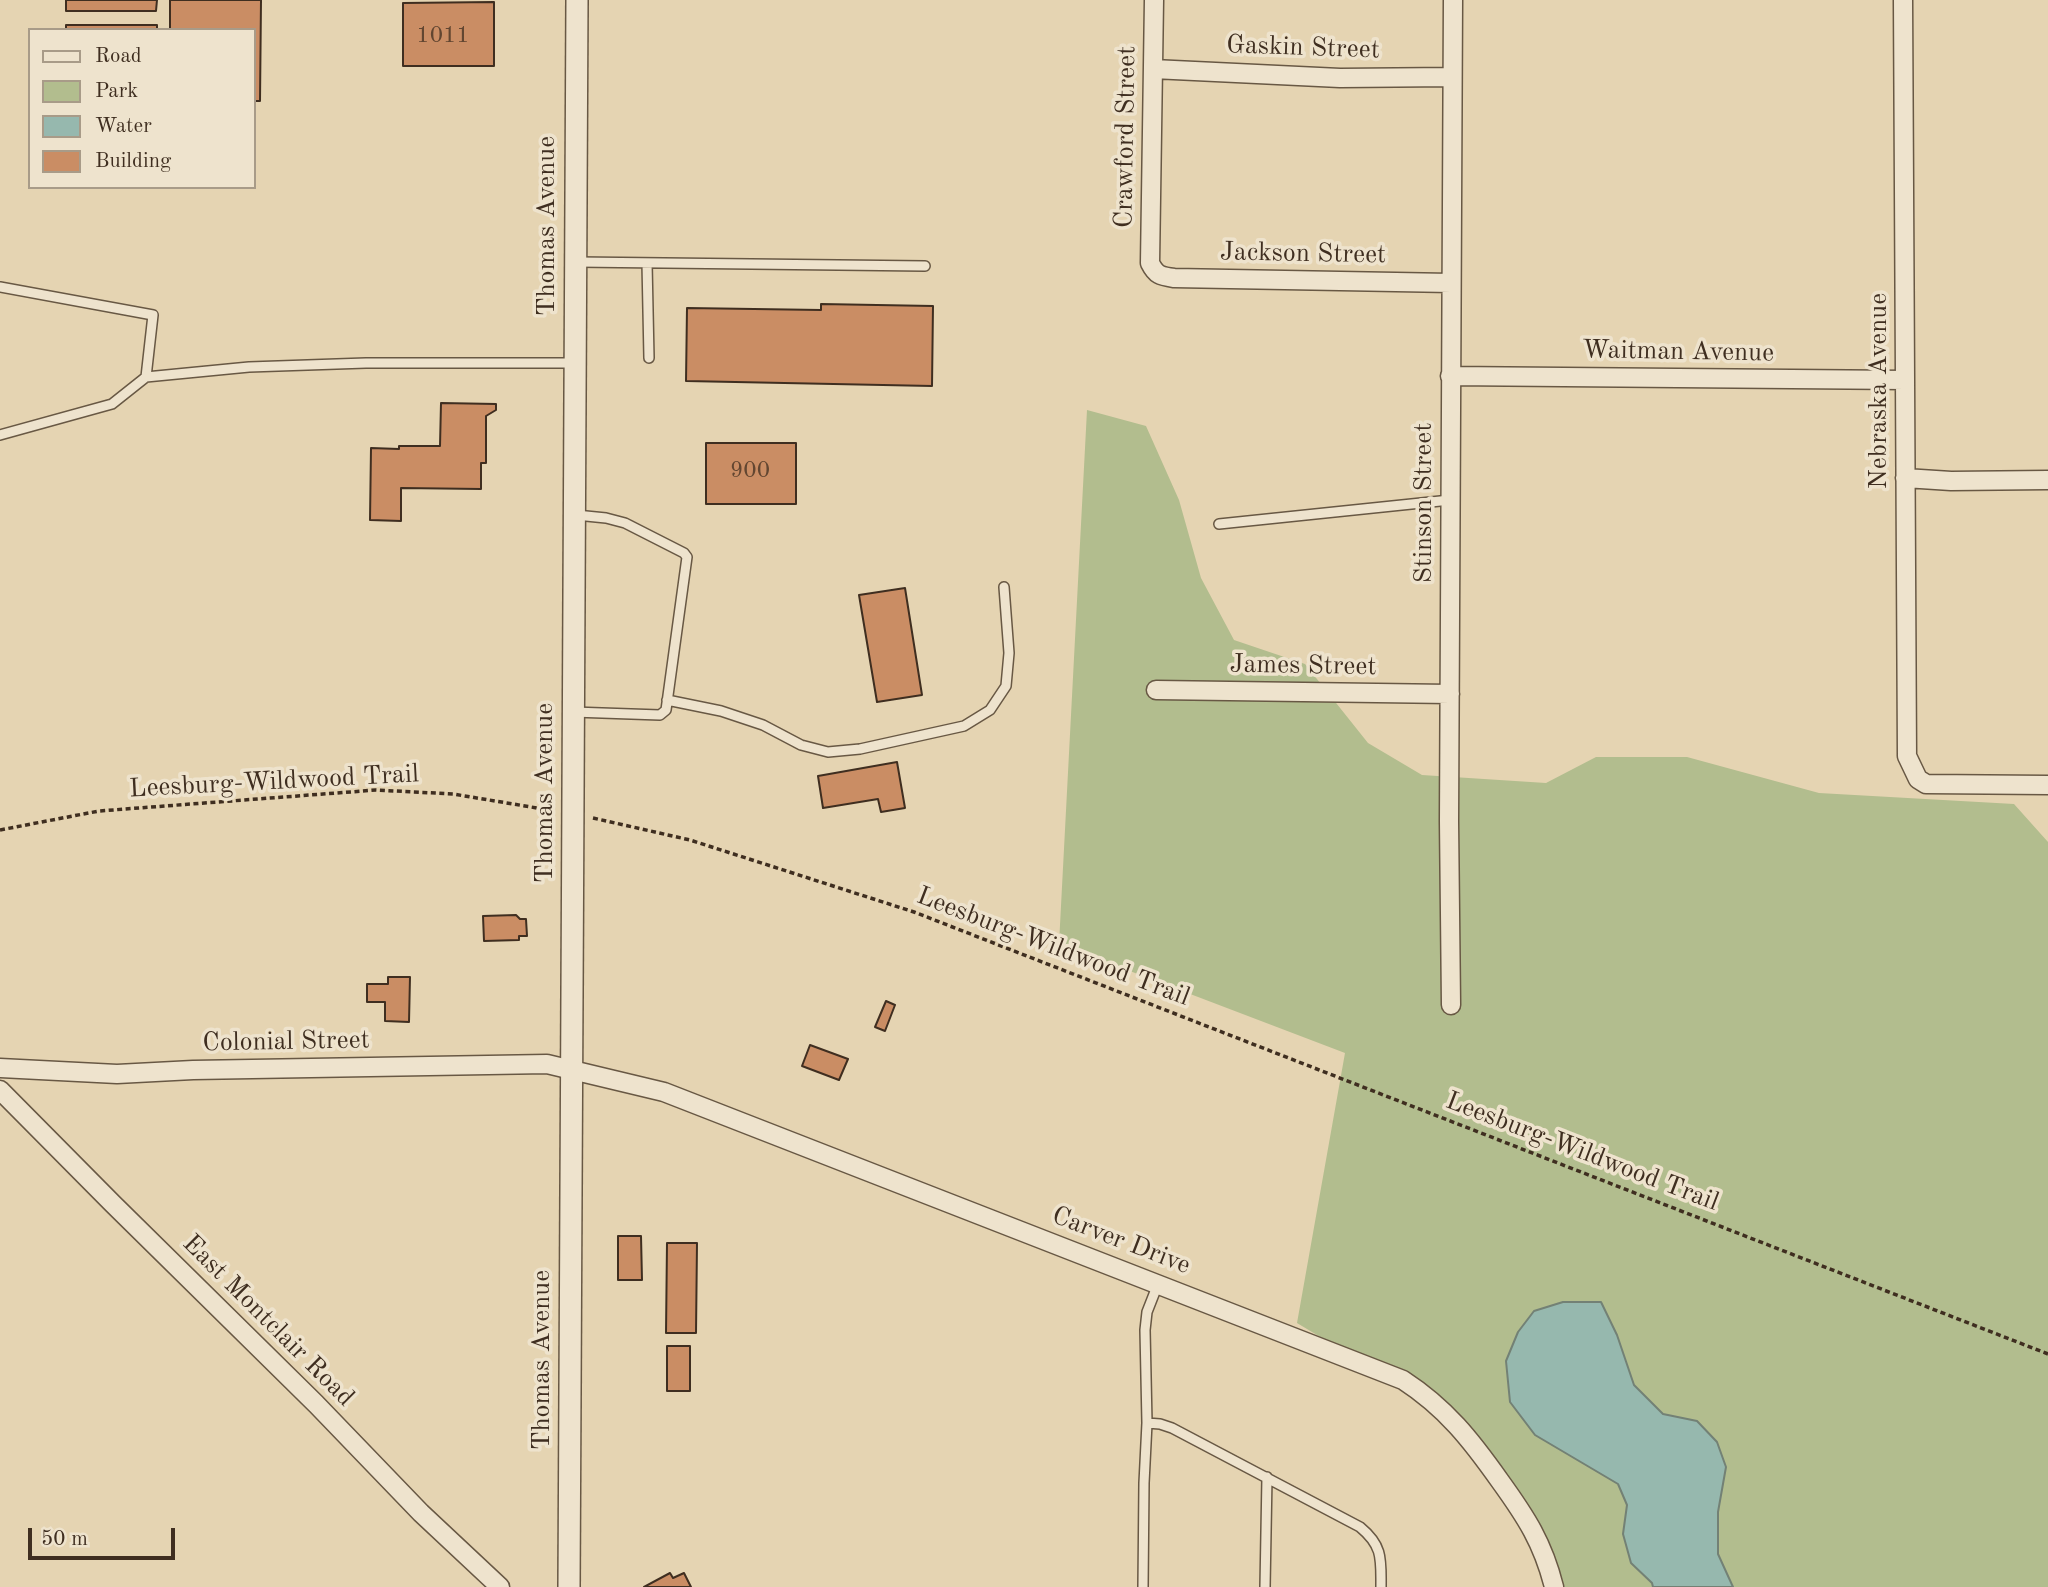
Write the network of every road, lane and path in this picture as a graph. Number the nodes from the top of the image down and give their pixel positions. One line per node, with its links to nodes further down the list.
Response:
1 (576, 0): 7 (street, Thomas Avenue)
2 (1154, 0): 5 (street, Crawford Street)
3 (1453, 0): 6 (street, Stinson Street)
4 (1903, 0): 17 (street, Nebraska Avenue)
5 (1153, 69): 6 (street, Gaskin Street); 10 (street, Crawford Street)
6 (1452, 76): 11 (street, Stinson Street)
7 (575, 262): 8 (lane); 14 (street, Thomas Avenue)
8 (648, 263): 9 (lane); 13 (lane)
9 (925, 266)
10 (1155, 273): 11 (street, Jackson Street)
11 (1451, 284): 15 (street, Stinson Street)
12 (0, 287): 16 (lane)
13 (649, 358)
14 (575, 363): 16 (lane); 22 (street, Thomas Avenue)
15 (1450, 376): 17 (street, Waitman Avenue); 21 (street, Stinson Street)
16 (146, 377): 18 (lane)
17 (1905, 380): 19 (street, Nebraska Avenue)
18 (0, 435)
19 (1905, 478): 20 (street); 29 (street, Nebraska Avenue)
20 (2048, 480)
21 (1450, 500): 23 (lane); 26 (street, Stinson Street)
22 (574, 514): 27 (lane); 28 (street, Thomas Avenue)
23 (1219, 524)
24 (1004, 587): 27 (lane)
25 (1156, 690): 26 (street, James Street)
26 (1450, 694): 32 (street, Stinson Street)
27 (667, 699): 28 (lane)
28 (573, 712): 30 (street, Thomas Avenue)
29 (2048, 785)
30 (573, 814): 31 (path, Leesburg-Wildwood Trail); 34 (street, Thomas Avenue); 37 (path, Leesburg-Wildwood Trail)
31 (0, 830)
32 (1451, 1005)
33 (0, 1068): 34 (street, Colonial Street)
34 (572, 1069): 36 (street, Carver Drive); 41 (street, Thomas Avenue)
35 (0, 1090): 40 (street, East Montclair Road)
36 (1158, 1284): 38 (lane); 45 (street, Carver Drive)
37 (2048, 1354)
38 (1147, 1423): 39 (lane); 42 (lane)
39 (1266, 1477): 43 (lane); 44 (lane)
40 (500, 1587)
41 (569, 1587)
42 (1143, 1587)
43 (1265, 1587)
44 (1381, 1587)
45 (1554, 1587)

